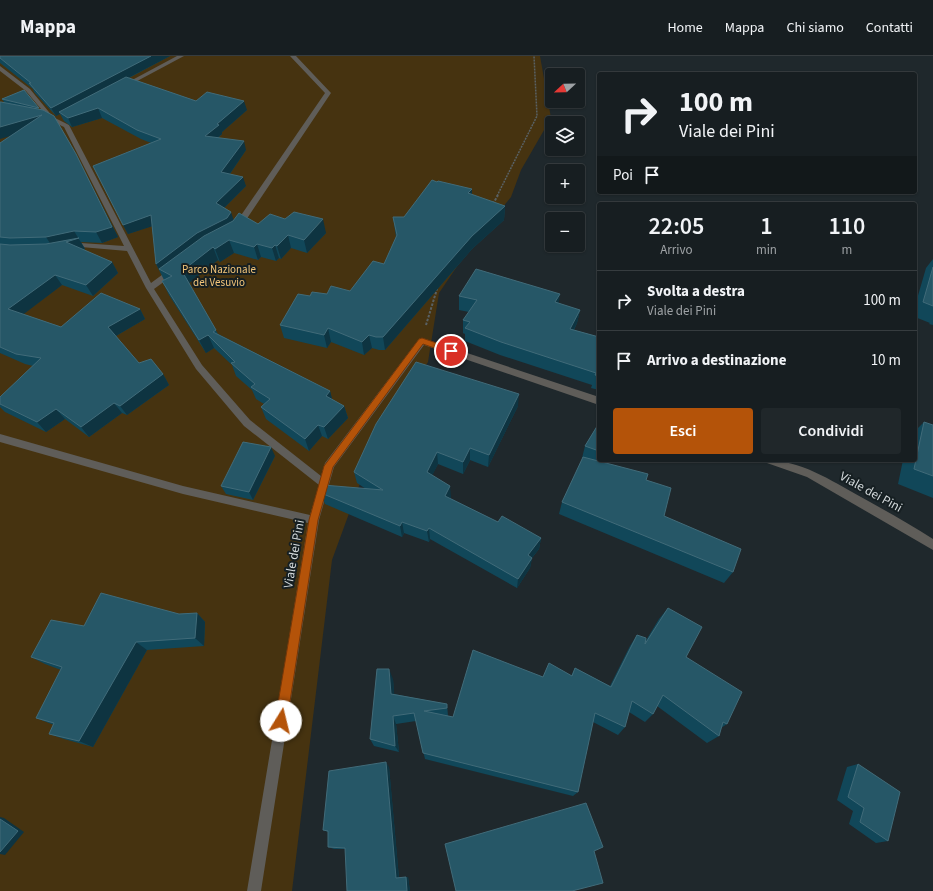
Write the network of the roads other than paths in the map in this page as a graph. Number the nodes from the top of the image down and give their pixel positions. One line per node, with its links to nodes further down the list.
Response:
1 (181, 56): 4 (street)
2 (293, 56): 7 (street)
3 (0, 68): 6 (street)
4 (119, 88)
5 (36, 115): 6 (street)
6 (57, 119): 9 (street)
7 (234, 231)
8 (60, 249): 9 (street)
9 (130, 249): 11 (street)
10 (181, 264): 11 (street)
11 (150, 288): 15 (street)
12 (597, 400): 15 (street, Viale dei Pini)
13 (0, 438): 16 (street)
14 (776, 462): 17 (street, Viale dei Pini)
15 (324, 484): 16 (street, Viale dei Pini)
16 (314, 520): 18 (street, Viale dei Pini)
17 (933, 545)
18 (254, 891)

